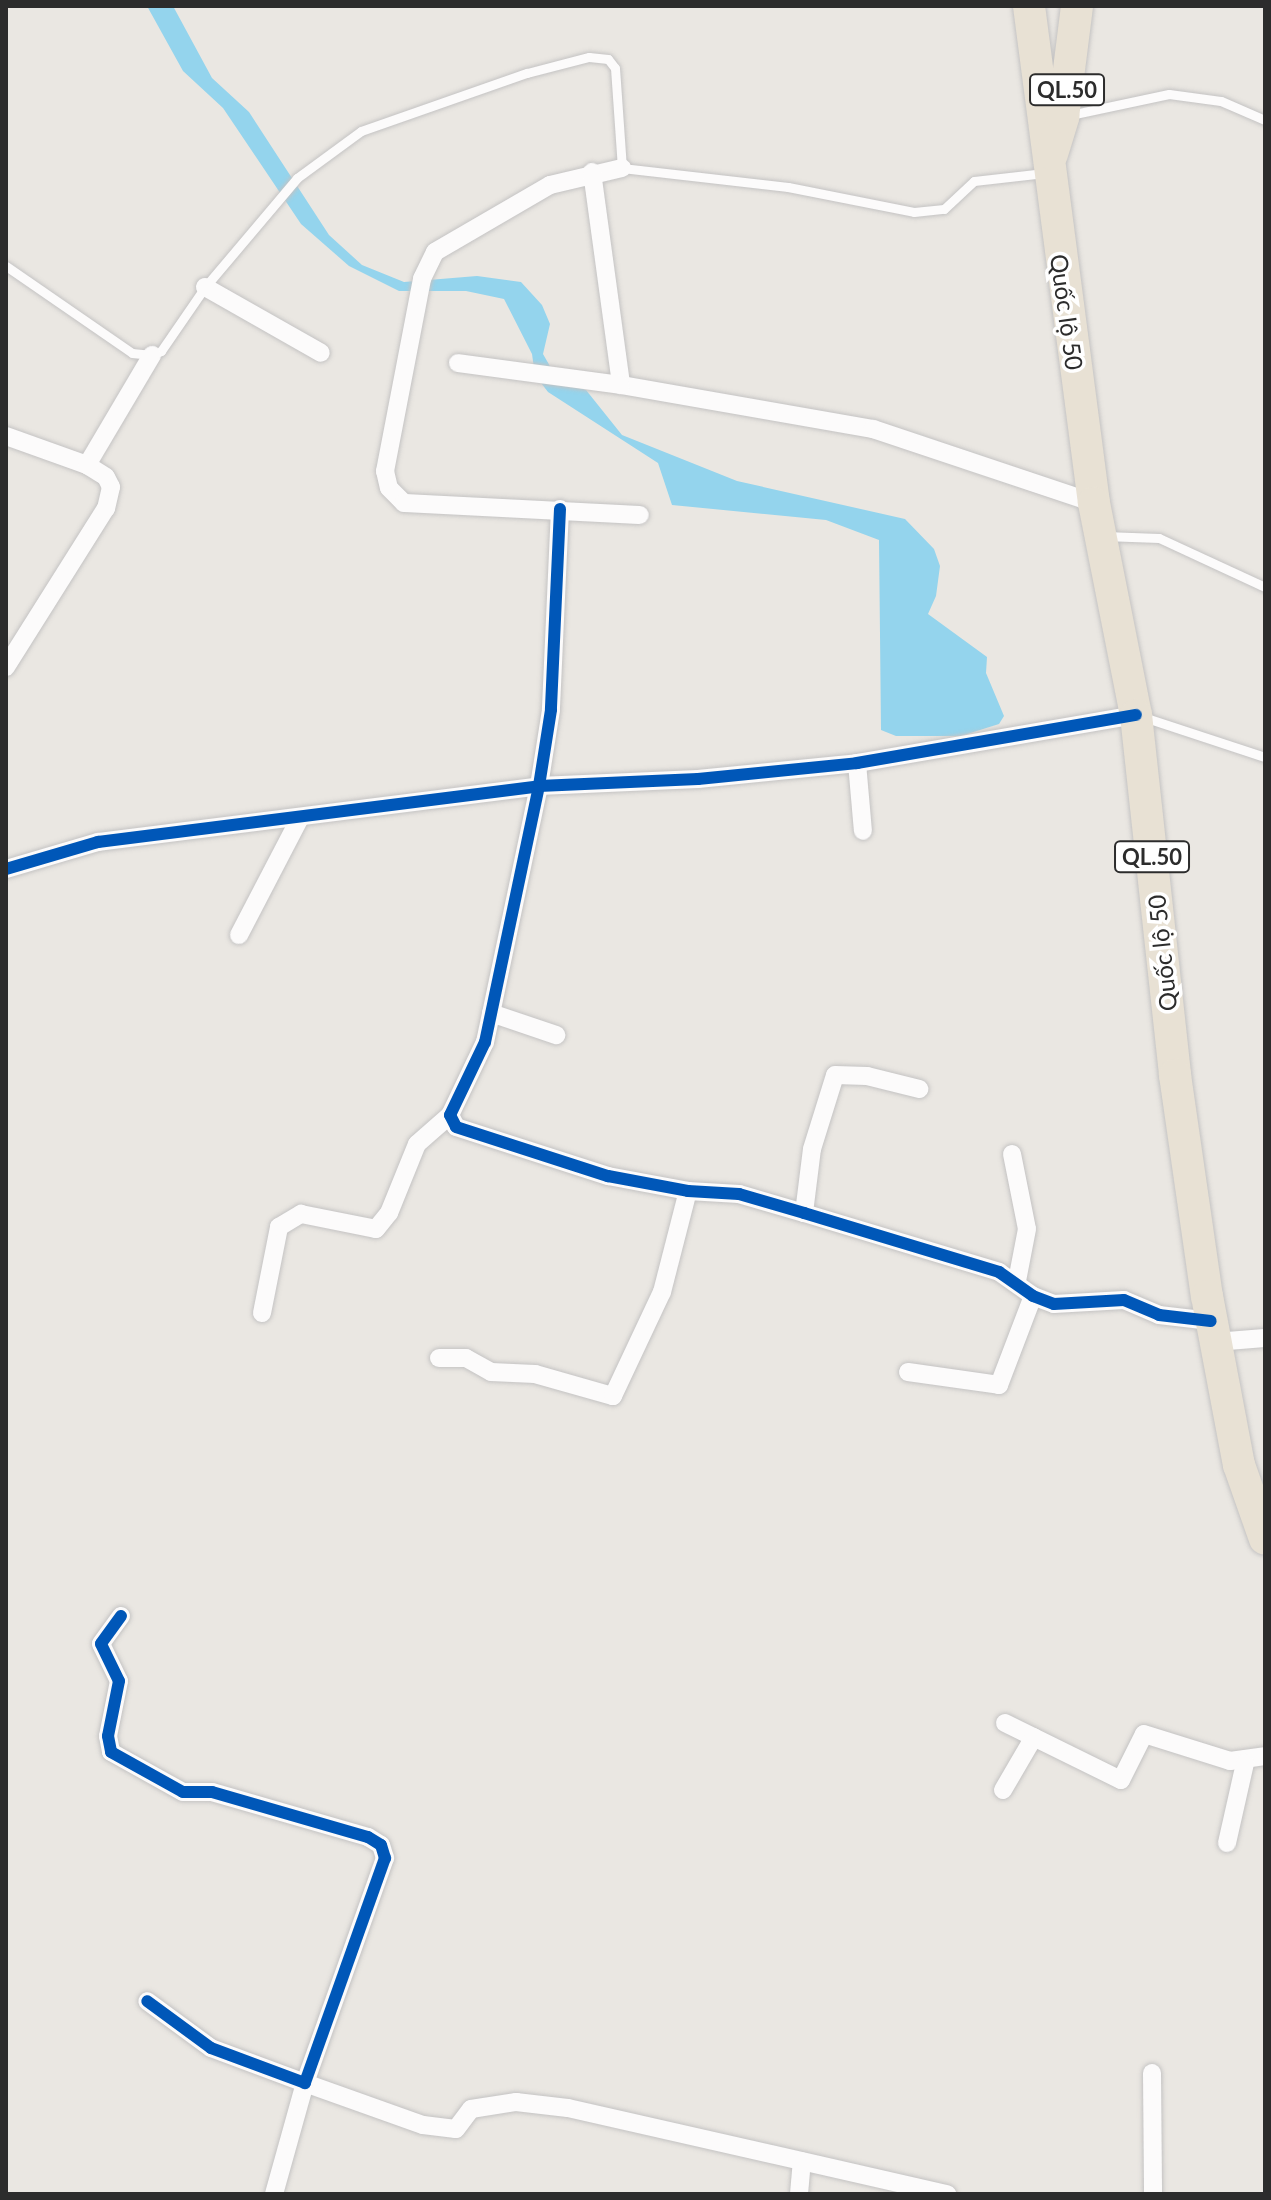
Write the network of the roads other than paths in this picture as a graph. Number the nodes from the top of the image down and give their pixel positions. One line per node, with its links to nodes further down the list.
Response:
1 (1029, 6): 7 (highway, QL.50)
2 (1077, 6): 3 (highway, QL.50)
3 (1063, 117): 4 (lane); 7 (highway, QL.50)
4 (1265, 120)
5 (622, 168): 6 (street); 7 (lane); 9 (lane)
6 (592, 172): 13 (street); 17 (street)
7 (1047, 173): 16 (highway, Quốc lộ 50 / QL.50)
8 (6, 266): 11 (lane)
9 (205, 287): 10 (street); 11 (lane)
10 (321, 353)
11 (152, 355): 15 (street)
12 (458, 363): 13 (street)
13 (621, 385): 16 (street)
14 (6, 436): 15 (street)
15 (87, 465): 21 (street)
16 (1094, 503): 19 (highway, Quốc lộ 50 / QL.50)
17 (560, 509): 18 (street); 25 (street)
18 (640, 515)
19 (1101, 536): 20 (lane); 22 (highway, Quốc lộ 50 / QL.50)
20 (1265, 587)
21 (6, 667)
22 (1136, 715): 23 (lane); 24 (street); 40 (highway, Quốc lộ 50 / QL.50)
23 (1265, 757)
24 (857, 763): 25 (street); 27 (street)
25 (539, 786): 26 (street); 30 (street)
26 (300, 818): 28 (street); 29 (street)
27 (863, 831)
28 (6, 869)
29 (239, 935)
30 (491, 1013): 31 (street); 33 (street)
31 (556, 1035)
32 (919, 1089): 36 (street)
33 (450, 1115): 35 (street); 39 (street)
34 (1012, 1154): 37 (street)
35 (688, 1191): 36 (street); 42 (street)
36 (804, 1213): 37 (street)
37 (1017, 1281): 38 (street)
38 (1033, 1296): 40 (street); 43 (street)
39 (262, 1313)
40 (1213, 1332): 41 (street); 44 (highway, Quốc lộ 50 / QL.50)
41 (1265, 1338)
42 (439, 1358)
43 (908, 1372)
44 (1265, 1539)
45 (121, 1616): 54 (street)
46 (1005, 1723): 47 (street)
47 (1034, 1737): 49 (street); 50 (street)
48 (1265, 1756): 49 (street)
49 (1245, 1763): 51 (street)
50 (1003, 1790)
51 (1227, 1843)
52 (147, 2001): 54 (street)
53 (1152, 2073): 59 (street)
54 (305, 2083): 55 (street); 56 (street)
55 (802, 2161): 57 (street); 58 (street)
56 (274, 2194)
57 (799, 2194)
58 (947, 2194)
59 (1153, 2194)

